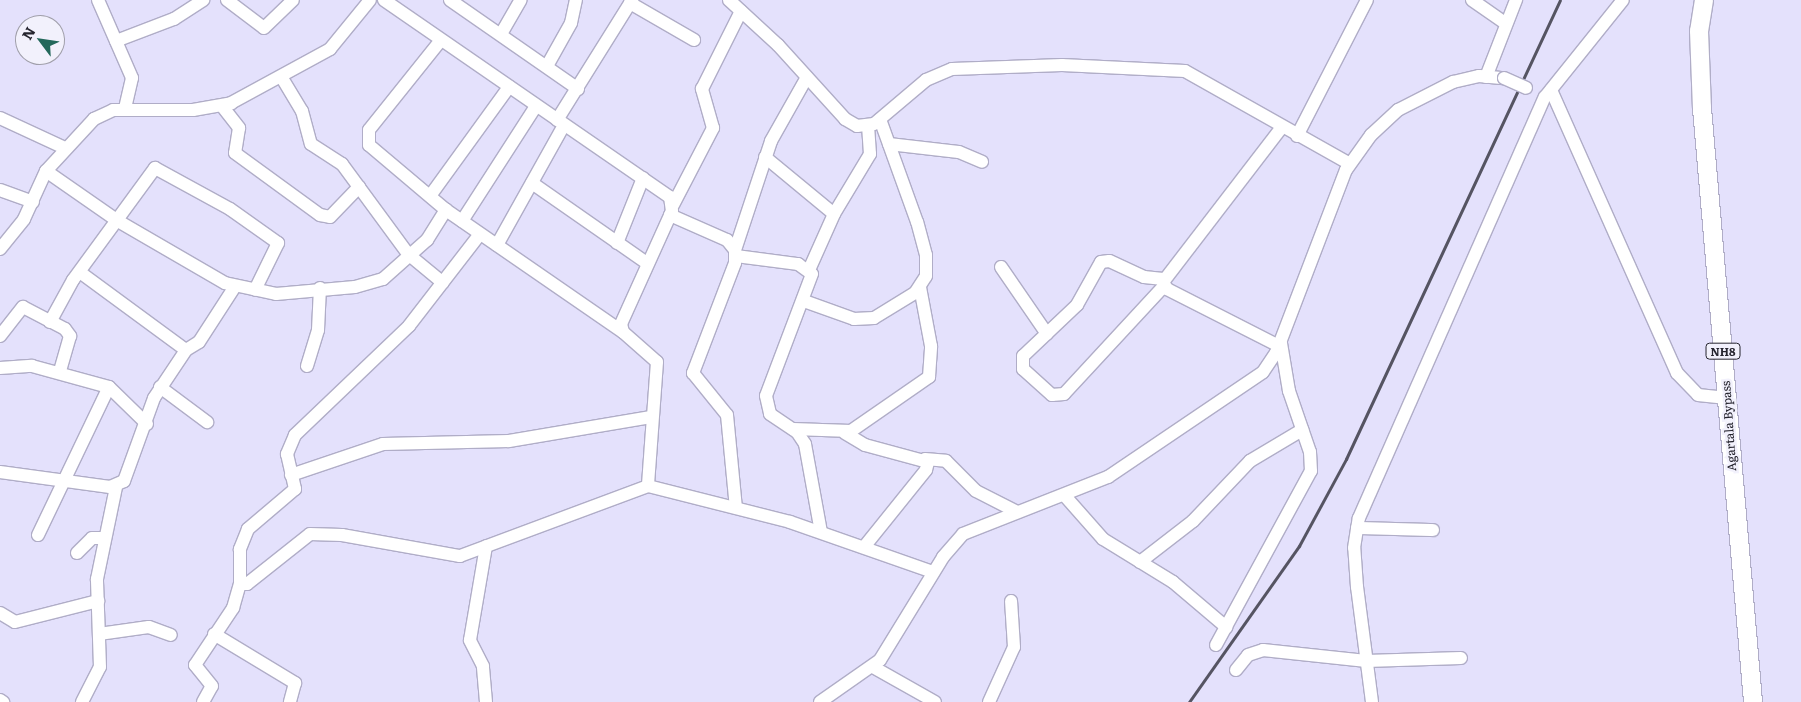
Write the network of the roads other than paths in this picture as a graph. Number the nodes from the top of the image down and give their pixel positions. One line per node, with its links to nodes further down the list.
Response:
1 (98, 0): 22 (street)
2 (203, 0): 22 (street)
3 (227, 0): 4 (street)
4 (294, 0)
5 (370, 0): 26 (street)
6 (384, 0): 20 (street)
7 (450, 0): 19 (street)
8 (521, 0): 19 (street)
9 (576, 0): 23 (street)
10 (729, 0): 17 (street)
11 (1367, 0): 37 (street)
12 (1516, 0): 18 (street)
13 (1623, 0): 29 (street)
14 (1704, 0): 83 (highway, Agartala Bypass / NH8)
15 (631, 1): 21 (street); 28 (street)
16 (1480, 2): 18 (street)
17 (741, 11): 24 (street); 51 (street)
18 (1505, 23): 25 (street)
19 (501, 34): 23 (street)
20 (441, 40): 27 (street); 48 (street)
21 (694, 40)
22 (116, 41): 32 (street)
23 (547, 66): 28 (street)
24 (807, 77): 35 (street); 40 (street)
25 (1486, 77): 29 (street, bridge); 42 (street)
26 (282, 78): 30 (street); 46 (street)
27 (509, 87): 31 (street); 48 (street)
28 (578, 89): 34 (street)
29 (1548, 94): 83 (street); 99 (street)
30 (222, 106): 32 (street); 46 (street)
31 (536, 106): 34 (street); 54 (street)
32 (125, 109): 39 (street)
33 (0, 118): 39 (street)
34 (560, 122): 44 (street); 45 (street)
35 (874, 122): 36 (street); 38 (street); 52 (street)
36 (1282, 127): 37 (street); 66 (street)
37 (1297, 136): 42 (street)
38 (889, 144): 41 (street); 67 (street)
39 (65, 148): 43 (street)
40 (765, 157): 52 (street); 59 (street)
41 (982, 162)
42 (1350, 164): 76 (street)
43 (46, 172): 49 (street); 53 (street)
44 (643, 178): 51 (street); 56 (street)
45 (532, 183): 56 (street); 57 (street)
46 (359, 187): 60 (street)
47 (0, 190): 49 (street)
48 (430, 196): 50 (street)
49 (33, 202): 58 (street)
50 (446, 210): 54 (street); 60 (street)
51 (671, 210): 59 (street); 61 (street)
52 (834, 214): 63 (street)
53 (118, 221): 64 (street); 68 (street); 70 (street)
54 (462, 221): 55 (street)
55 (480, 234): 57 (street); 65 (street)
56 (617, 243): 61 (street)
57 (497, 245): 73 (street)
58 (0, 249)
59 (735, 253): 63 (street); 97 (street)
60 (408, 254): 65 (street); 69 (street)
61 (648, 264): 73 (street)
62 (1001, 267): 74 (street)
63 (809, 270): 71 (street)
64 (81, 272): 72 (street); 77 (street)
65 (443, 283): 92 (street)
66 (1164, 283): 74 (street); 74 (street); 76 (street)
67 (920, 287): 71 (street); 89 (street)
68 (234, 288): 70 (street); 77 (street)
69 (320, 288): 70 (street); 78 (street)
70 (255, 290)
71 (804, 301): 87 (street)
72 (50, 322): 75 (street); 80 (street)
73 (623, 332): 84 (street)
74 (1047, 334)
75 (0, 336)
76 (1280, 343): 88 (street); 96 (street)
77 (186, 350): 82 (street)
78 (307, 366)
79 (1, 371): 80 (street)
80 (60, 371): 81 (street)
81 (110, 387): 86 (street); 93 (street)
82 (160, 387): 85 (street); 86 (street)
83 (1727, 398): 132 (highway, Agartala Bypass / NH8)
84 (651, 417): 92 (street); 94 (street)
85 (207, 422)
86 (147, 424): 95 (street)
87 (793, 429): 89 (street); 101 (street)
88 (1302, 430): 107 (street); 113 (street)
89 (845, 433): 90 (street)
90 (925, 459): 98 (street); 105 (street)
91 (0, 472): 93 (street)
92 (291, 475): 109 (street)
93 (63, 480): 95 (street); 102 (street)
94 (648, 486): 97 (street); 104 (street)
95 (116, 487): 103 (street)
96 (1065, 496): 98 (street); 107 (street)
97 (736, 508): 101 (street)
98 (1017, 512): 108 (street)
99 (1357, 528): 100 (street); 119 (street)
100 (1433, 530)
101 (821, 532): 105 (street)
102 (38, 535)
103 (105, 538): 106 (street); 110 (street)
104 (486, 546): 109 (street); 127 (street)
105 (865, 546): 108 (street)
106 (77, 552)
107 (1140, 562): 113 (street)
108 (933, 572): 120 (street)
109 (240, 584): 115 (street)
110 (98, 601): 112 (street); 114 (street)
111 (1011, 601): 130 (street)
112 (0, 613)
113 (1226, 627): 117 (street)
114 (99, 634): 116 (street); 124 (street)
115 (214, 634): 125 (street); 126 (street)
116 (171, 635)
117 (1216, 645)
118 (1461, 658): 119 (street)
119 (1366, 661): 121 (street); 131 (street)
120 (873, 667): 128 (street); 129 (street)
121 (1236, 670)
122 (0, 700): 123 (street)
123 (3, 702)
124 (82, 702)
125 (203, 702)
126 (290, 702)
127 (486, 702)
128 (820, 702)
129 (935, 702)
130 (989, 702)
131 (1372, 702)
132 (1753, 702)

